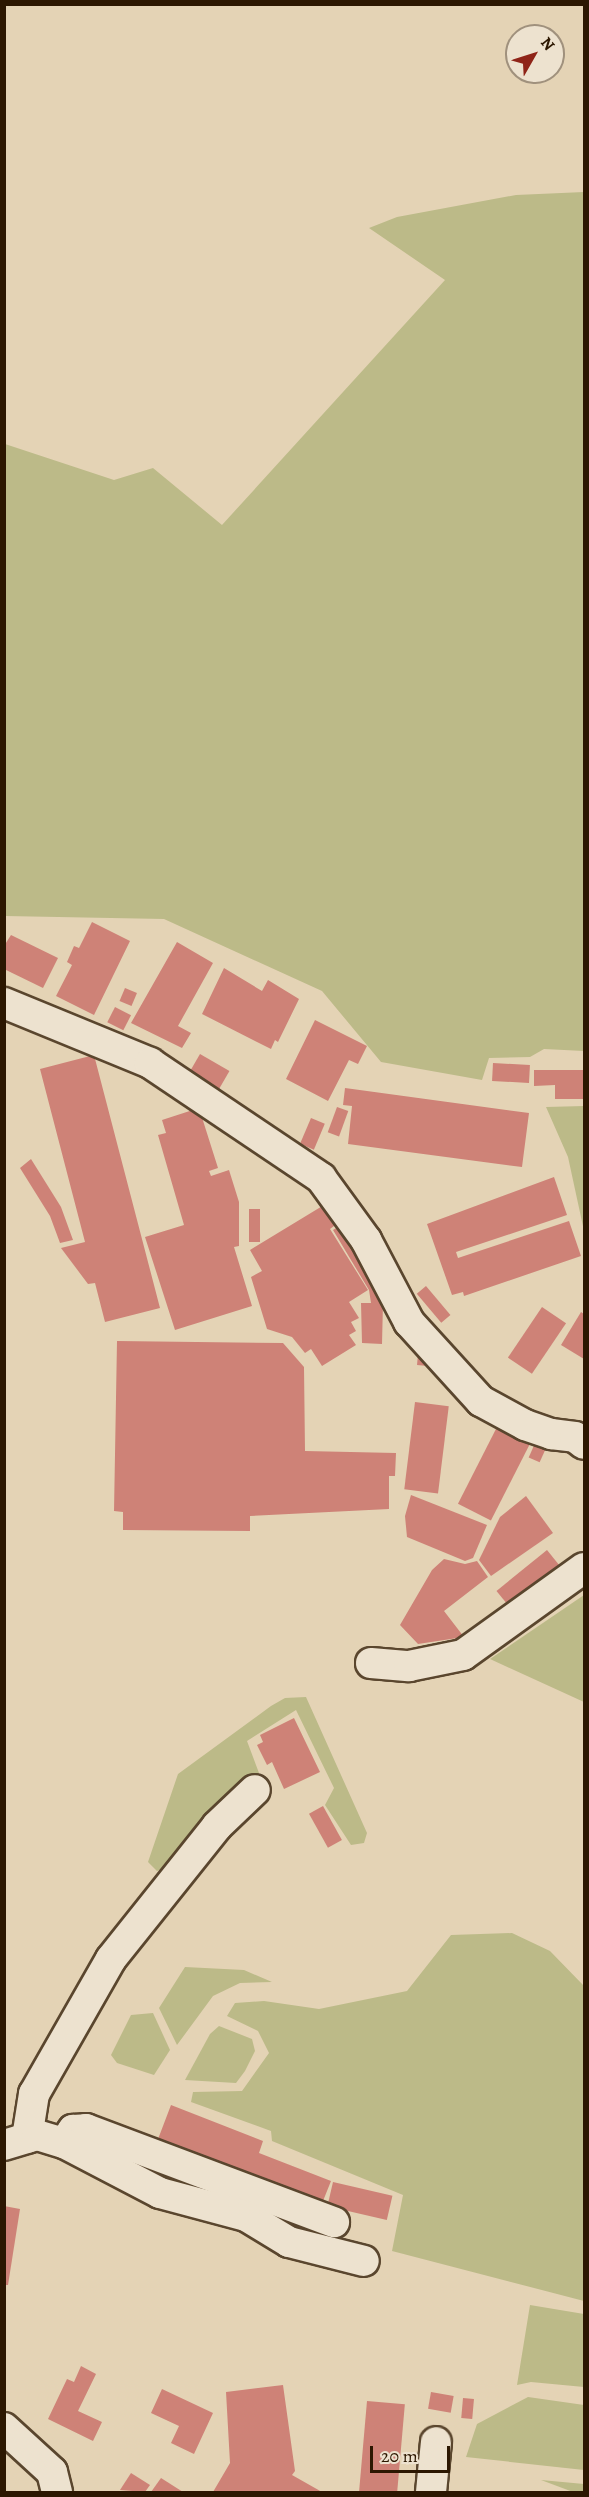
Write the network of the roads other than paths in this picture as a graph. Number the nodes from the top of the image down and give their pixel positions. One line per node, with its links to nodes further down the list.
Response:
1 (4, 1003): 2 (street)
2 (585, 1444)
3 (585, 1568): 4 (street)
4 (371, 1663)
5 (255, 1790): 6 (street)
6 (16, 2141): 7 (street)
7 (64, 2143): 8 (street); 9 (street)
8 (334, 2222)
9 (364, 2261)
10 (4, 2428): 12 (street)
11 (436, 2442): 13 (street)
12 (57, 2493)
13 (431, 2493)

